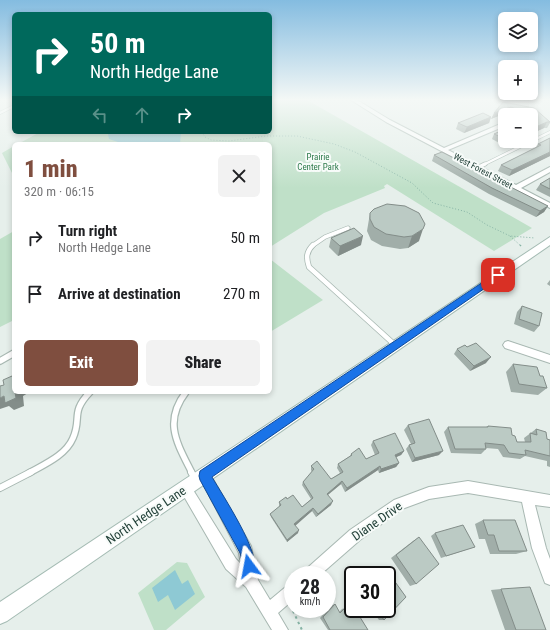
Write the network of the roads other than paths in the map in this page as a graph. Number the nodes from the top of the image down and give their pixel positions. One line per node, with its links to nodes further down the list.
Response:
1 (403, 129): 4 (street, West Forest Street)
2 (492, 129): 4 (street)
3 (550, 132): 5 (lane)
4 (444, 150): 5 (street, West Forest Street)
5 (477, 168): 7 (street, West Forest Street)
6 (550, 169): 7 (street)
7 (516, 188): 8 (street, West Forest Street)
8 (550, 206)
9 (348, 228): 11 (lane)
10 (550, 240): 11 (street, North Hedge Lane)
11 (395, 345): 18 (street, North Hedge Lane)
12 (508, 345): 14 (street)
13 (12, 354): 15 (lane)
14 (550, 358)
15 (0, 361)
16 (88, 394): 19 (lane)
17 (185, 394): 18 (lane)
18 (195, 482): 24 (street); 24 (street); 27 (street, North Hedge Lane)
19 (0, 488)
20 (526, 496): 21 (street, Diane Drive); 22 (street, Diane Drive); 23 (street)
21 (550, 501)
22 (320, 566)
23 (550, 578)
24 (251, 582): 26 (street)
25 (284, 598): 26 (street)
26 (269, 611): 28 (street)
27 (0, 614)
28 (280, 630)

